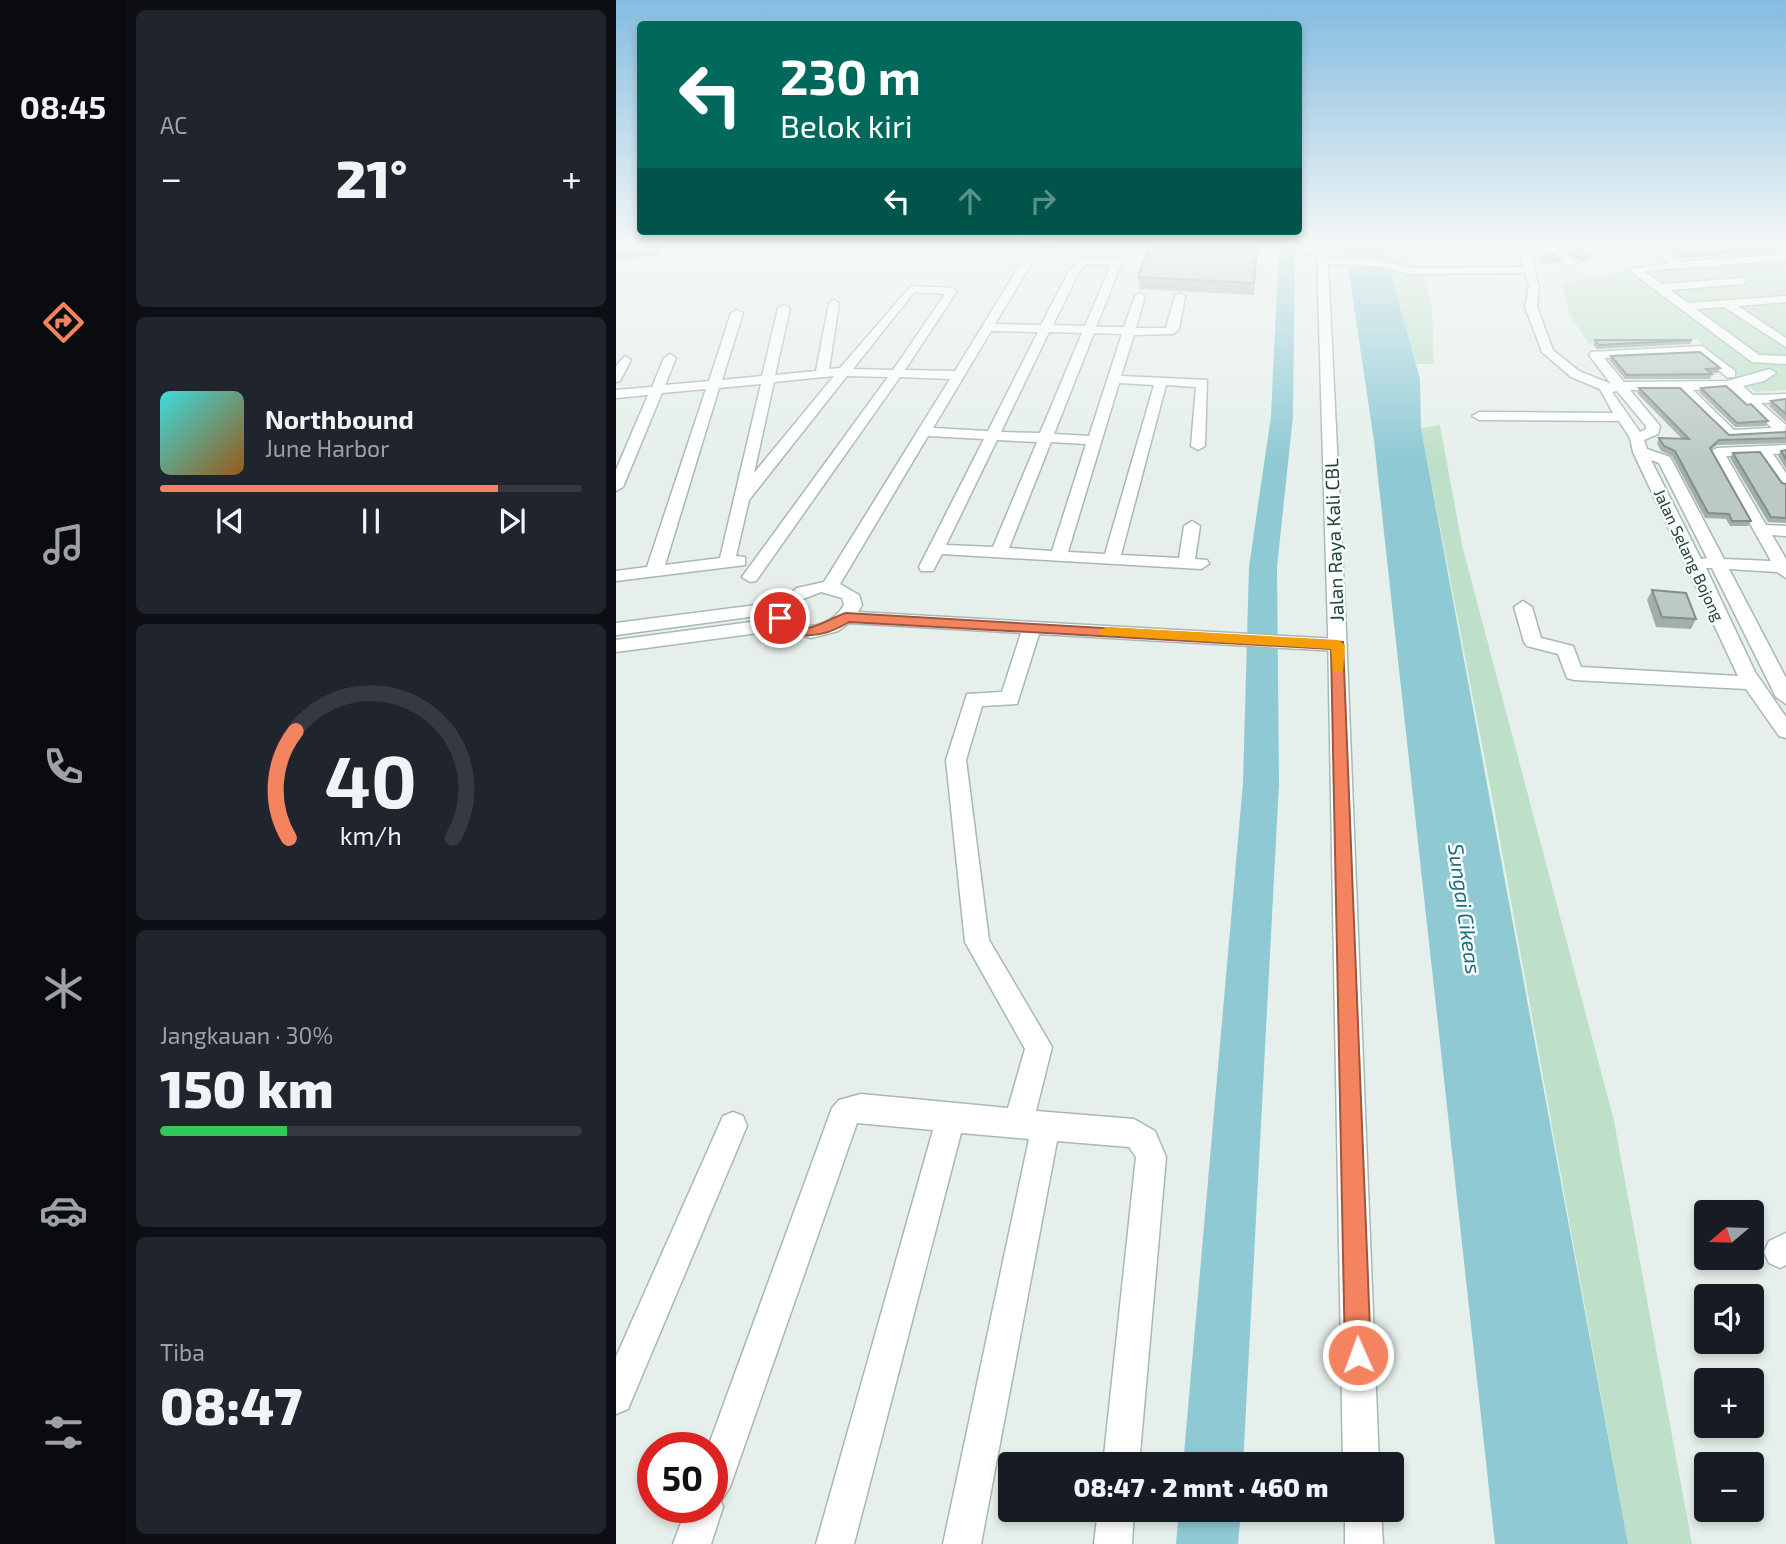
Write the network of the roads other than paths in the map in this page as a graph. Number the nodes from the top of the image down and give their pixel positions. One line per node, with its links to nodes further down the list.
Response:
1 (736, 317): 33 (street)
2 (782, 317): 30 (street)
3 (832, 317): 26 (street)
4 (887, 317): 24 (street)
5 (935, 317): 25 (street)
6 (992, 317): 15 (street)
7 (1049, 317): 16 (street)
8 (1094, 317): 17 (street)
9 (1133, 317): 18 (street)
10 (1176, 317): 18 (street)
11 (1323, 317): 76 (street, Jalan Raya Kali CBL)
12 (1535, 317): 34 (street)
13 (1698, 317): 22 (street)
14 (1747, 317): 19 (street)
15 (986, 327): 16 (street); 27 (street)
16 (1043, 329): 17 (street); 43 (street)
17 (1089, 330): 18 (street); 44 (street)
18 (1129, 331): 31 (street)
19 (1786, 343)
20 (670, 358): 36 (street)
21 (625, 360): 28 (street)
22 (1786, 360)
23 (1786, 370): 29 (street)
24 (841, 372): 25 (street); 26 (street); 52 (street)
25 (897, 373): 27 (street); 59 (street)
26 (822, 374): 30 (street)
27 (958, 375): 42 (street)
28 (616, 378)
29 (1738, 378): 34 (street); 34 (street); 35 (street); 39 (street)
30 (768, 379): 33 (street); 52 (street)
31 (1113, 379): 32 (street); 45 (street)
32 (1161, 381): 47 (street); 60 (street)
33 (714, 384): 36 (street); 66 (street)
34 (1616, 384): 35 (street); 41 (street, Jalan Selang Bojong); 46 (street)
35 (1680, 384): 39 (street)
36 (657, 390): 37 (street); 51 (street)
37 (616, 394)
38 (1786, 398): 39 (street)
39 (1752, 399)
40 (1479, 416): 41 (street)
41 (1623, 417): 46 (street, Jalan Selang Bojong)
42 (923, 432): 43 (street); 69 (street)
43 (991, 436): 44 (street); 56 (street)
44 (1045, 438): 45 (street); 57 (street)
45 (1092, 440): 58 (street)
46 (1639, 445): 62 (street, Jalan Selang Bojong); 63 (street)
47 (1198, 446)
48 (1786, 449): 49 (street)
49 (1764, 451): 50 (street); 54 (street)
50 (1786, 484)
51 (616, 487)
52 (742, 498): 61 (street)
53 (1192, 526): 60 (street)
54 (1760, 529): 55 (street); 65 (street)
55 (1786, 531)
56 (936, 549): 57 (street); 64 (street)
57 (999, 552): 58 (street)
58 (1058, 556): 60 (street)
59 (764, 557): 61 (street); 68 (street)
60 (1112, 559)
61 (727, 562): 66 (street)
62 (1695, 563): 63 (street); 78 (street, Jalan Selang Bojong)
63 (1715, 563): 65 (street); 79 (street)
64 (927, 567)
65 (1785, 569)
66 (654, 572): 67 (street)
67 (616, 576)
68 (750, 577)
69 (830, 587): 71 (street); 72 (street)
70 (1523, 607): 78 (street)
71 (849, 611): 72 (street); 73 (street); 75 (street)
72 (783, 615): 74 (street); 77 (street)
73 (1032, 627): 75 (street); 82 (street)
74 (616, 629)
75 (1189, 629): 76 (street)
76 (1338, 638): 87 (street, Jalan Raya Kali CBL)
77 (616, 646)
78 (1752, 683): 80 (street, Jalan Selang Bojong)
79 (1786, 697)
80 (1786, 731)
81 (951, 1118): 82 (street); 85 (street); 92 (street)
82 (1032, 1125): 86 (street); 93 (street)
83 (733, 1126): 84 (street)
84 (616, 1396)
85 (728, 1442)
86 (1122, 1452)
87 (1362, 1452)
88 (1115, 1522): 94 (street)
89 (1363, 1522): 95 (street)
90 (699, 1523): 91 (street)
91 (692, 1544)
92 (835, 1544)
93 (962, 1544)
94 (1113, 1544)
95 (1364, 1544)

